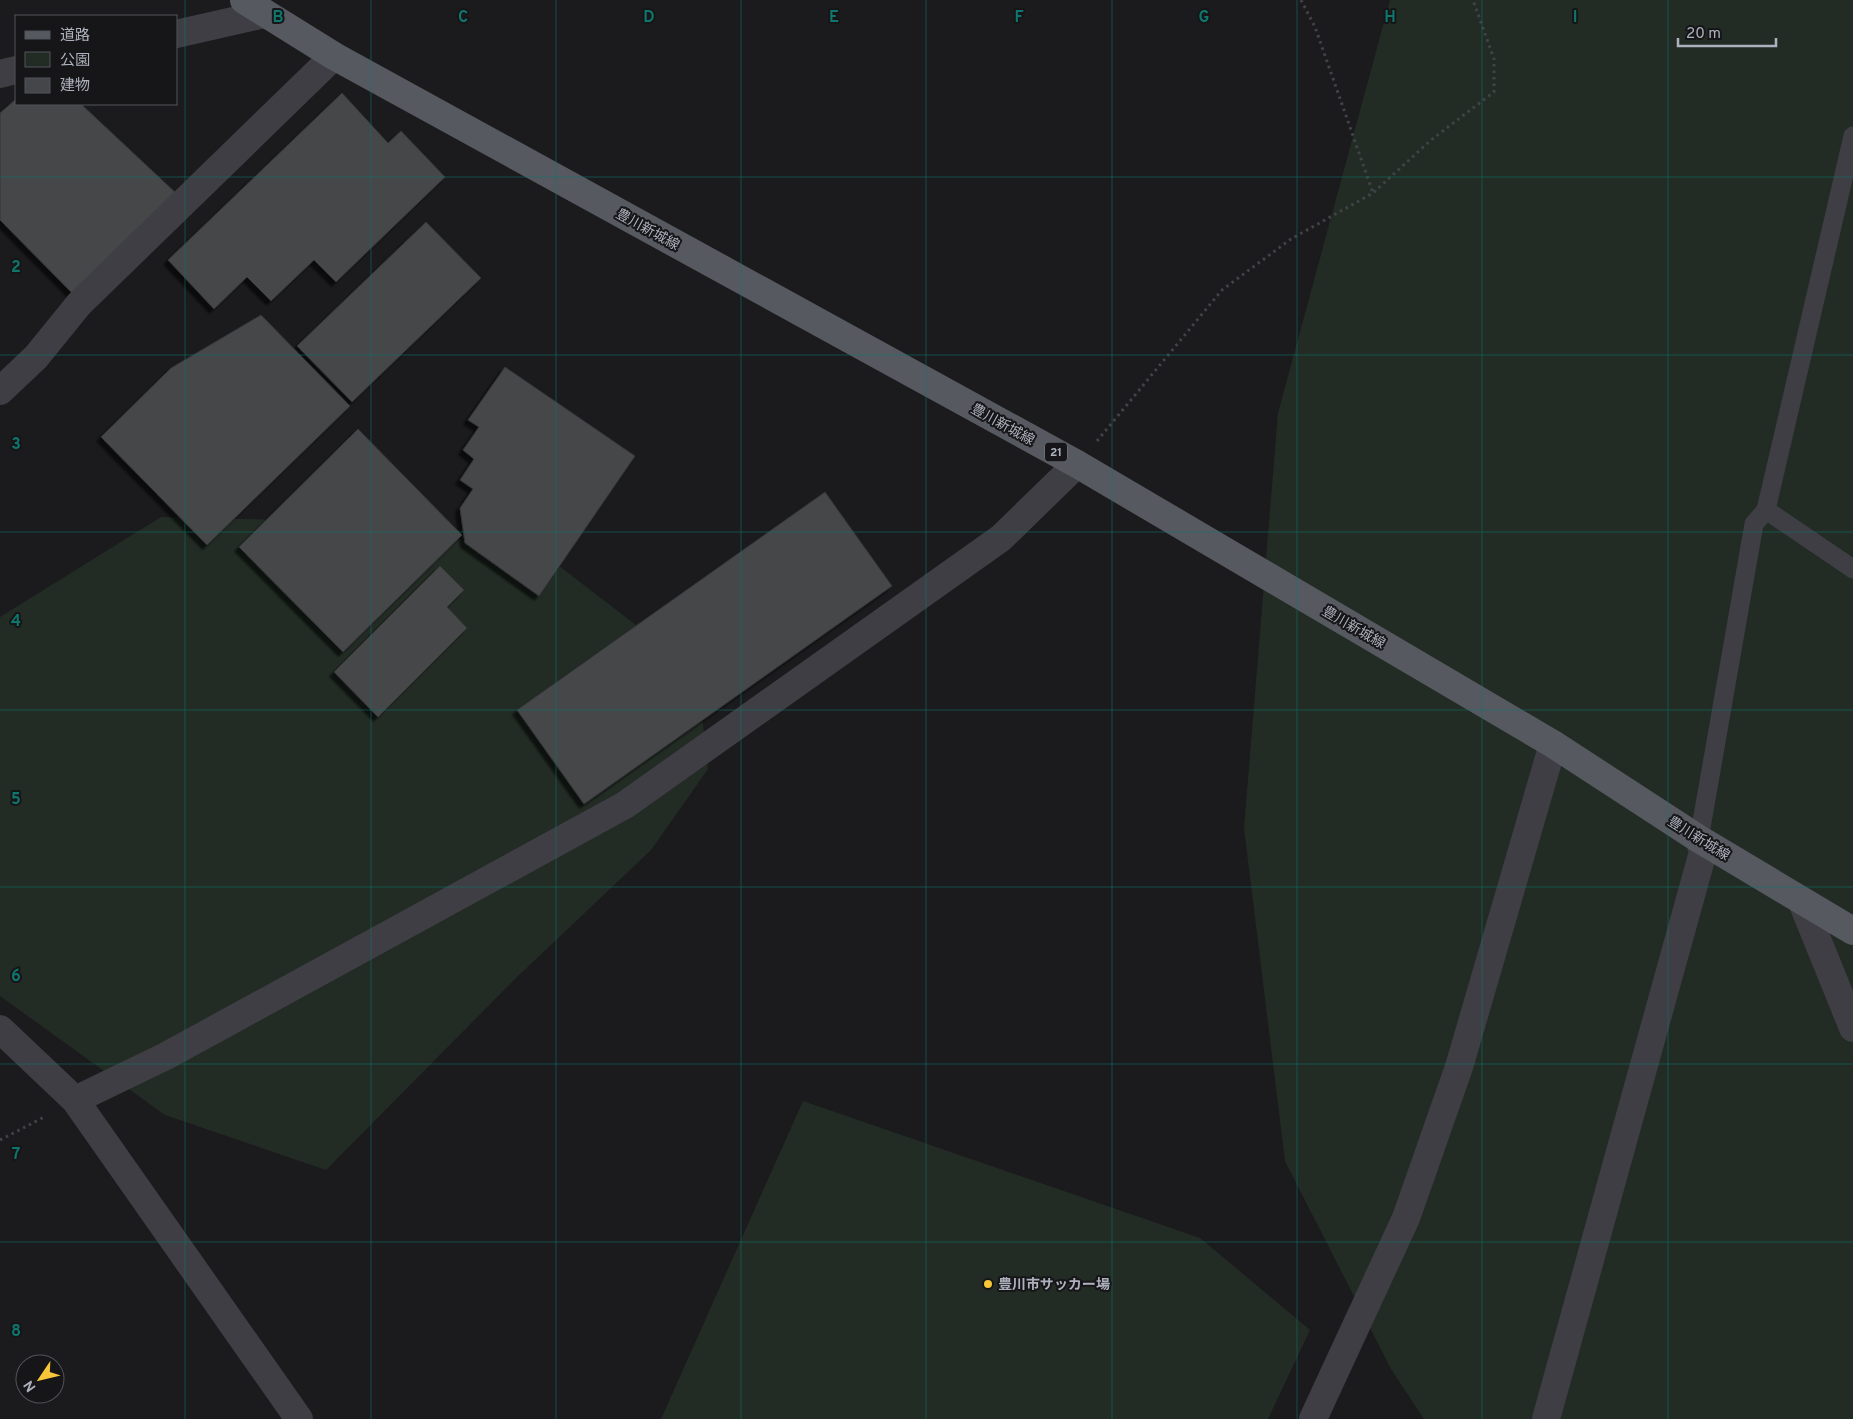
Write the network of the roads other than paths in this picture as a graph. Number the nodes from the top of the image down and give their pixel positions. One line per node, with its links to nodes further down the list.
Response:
1 (254, 7): 2 (street); 3 (main road, 豊川新城線 / 21)
2 (178, 33)
3 (334, 56): 7 (street); 8 (main road, 豊川新城線 / 21)
4 (15, 70): 5 (street)
5 (0, 74)
6 (1853, 136): 9 (lane)
7 (0, 392)
8 (1078, 464): 11 (main road, 豊川新城線 / 21); 17 (street)
9 (1766, 510): 10 (lane); 12 (lane)
10 (1853, 569)
11 (1553, 744): 12 (main road, 豊川新城線 / 21); 19 (street)
12 (1698, 839): 13 (main road, 豊川新城線 / 21); 20 (street)
13 (1802, 902): 14 (main road, 豊川新城線 / 21); 15 (street)
14 (1853, 931)
15 (1853, 1028)
16 (0, 1029): 17 (street)
17 (75, 1100): 18 (street)
18 (299, 1419)
19 (1313, 1419)
20 (1546, 1419)

